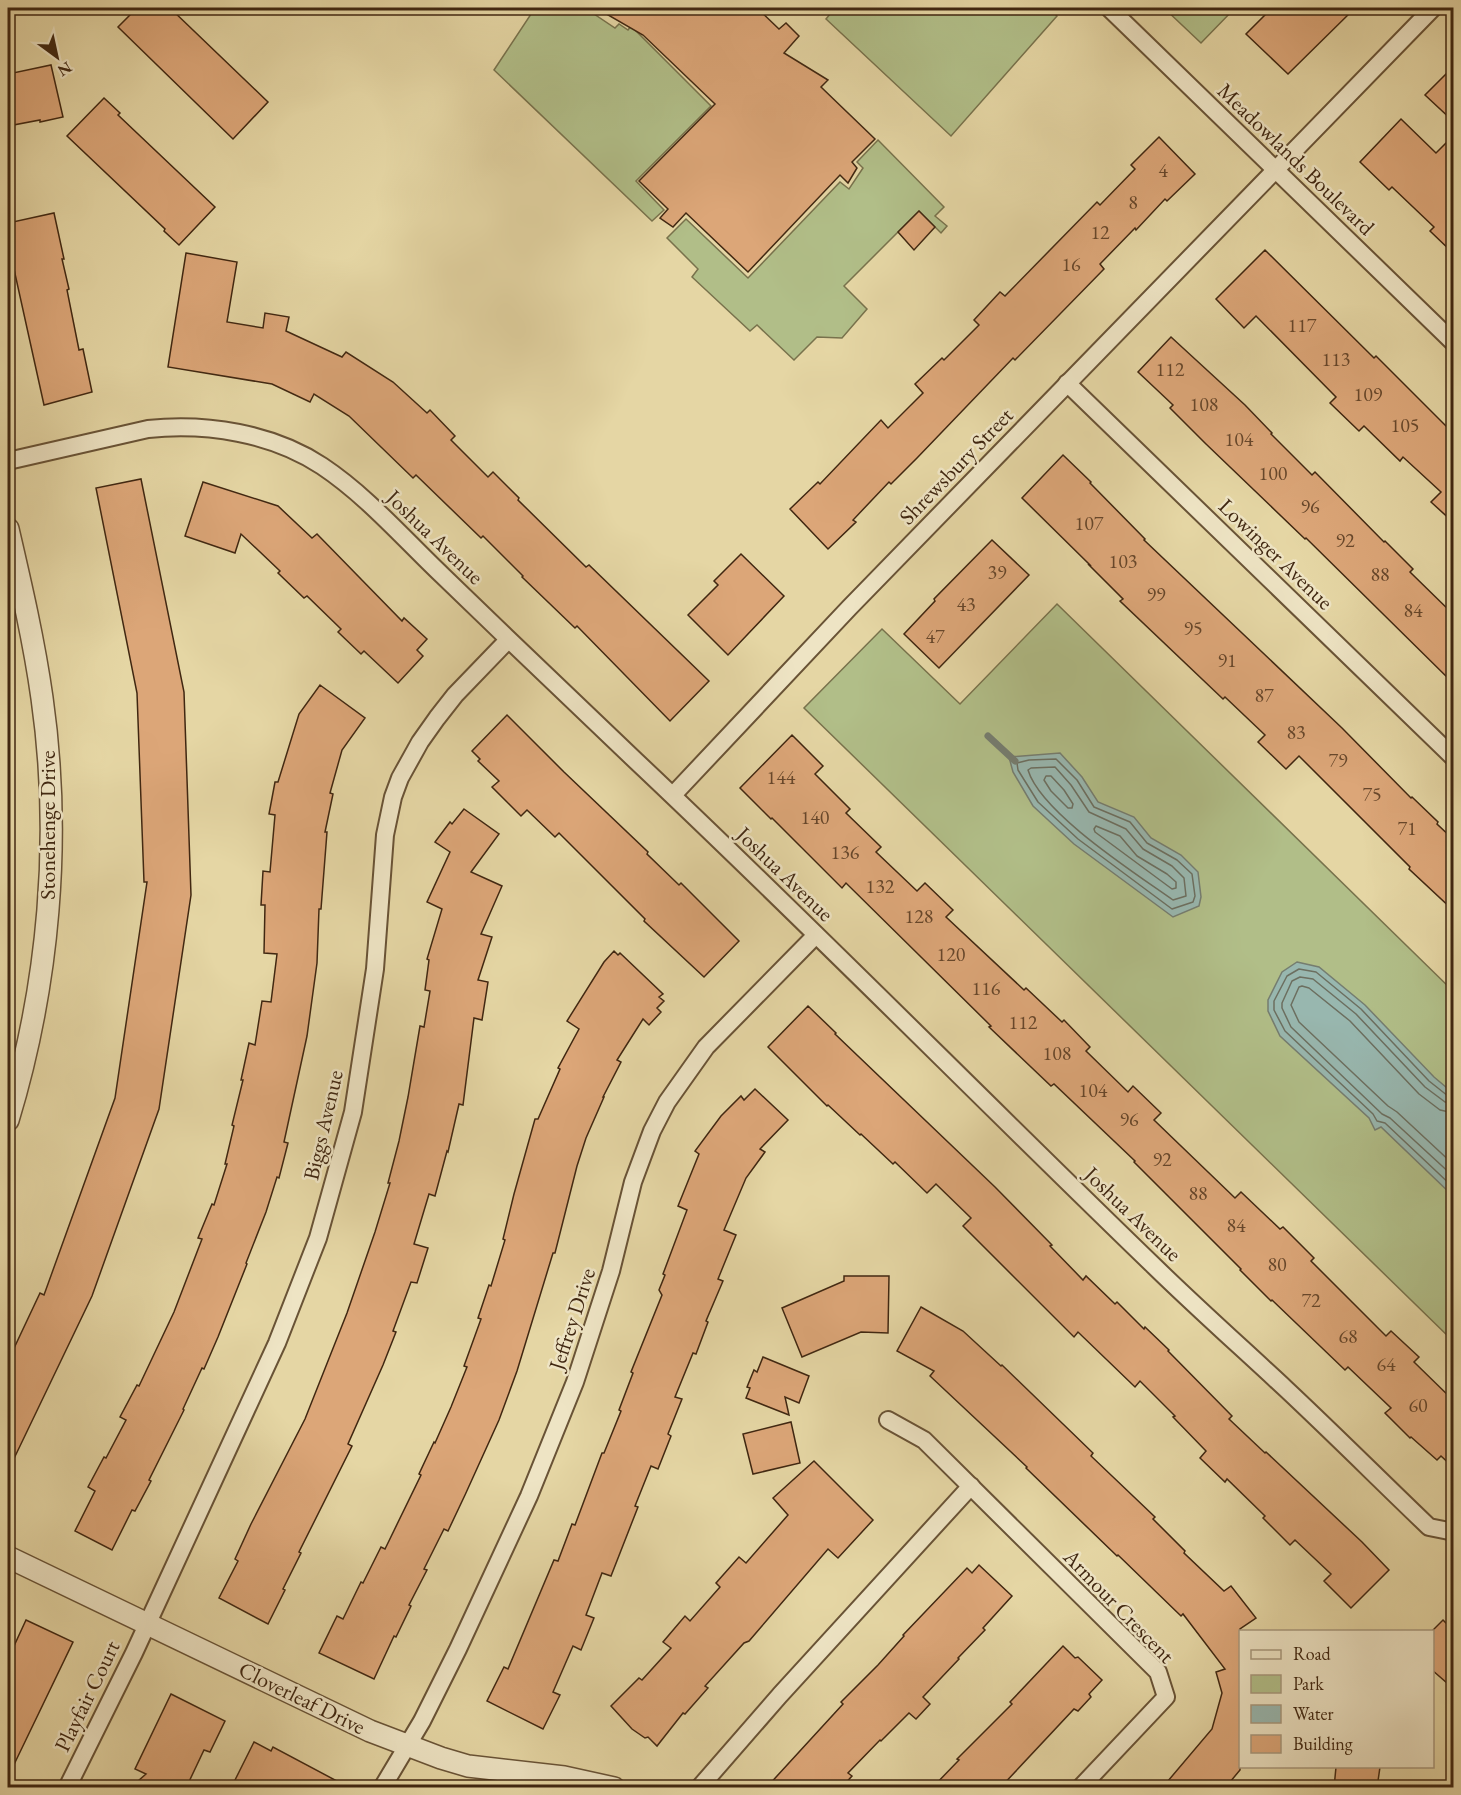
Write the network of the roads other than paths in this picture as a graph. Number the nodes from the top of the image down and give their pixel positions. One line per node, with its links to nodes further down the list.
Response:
1 (1109, 8): 3 (street, Meadowlands Boulevard)
2 (1433, 8): 3 (street, Shrewsbury Street)
3 (1275, 170): 4 (street, Meadowlands Boulevard); 5 (street, Shrewsbury Street)
4 (1454, 343)
5 (1068, 383): 9 (street, Lowinger Avenue); 10 (street, Shrewsbury Street)
6 (8, 460): 8 (street, Joshua Avenue)
7 (8, 529): 12 (street, Stonehenge Drive)
8 (508, 640): 10 (street, Joshua Avenue); 17 (street, Biggs Avenue)
9 (1454, 758)
10 (673, 795): 11 (street, Joshua Avenue)
11 (816, 935): 15 (street, Joshua Avenue); 18 (street, Jeffrey Drive)
12 (8, 1120)
13 (888, 1420): 14 (street, Armour Crescent)
14 (971, 1486): 22 (street); 23 (street, Armour Crescent)
15 (1454, 1532)
16 (8, 1557): 17 (street, Cloverleaf Drive)
17 (147, 1624): 18 (street, Cloverleaf Drive); 19 (street, Playfair Court)
18 (407, 1746): 20 (street, Jeffrey Drive); 21 (street, Cloverleaf Drive)
19 (67, 1788)
20 (382, 1788)
21 (614, 1788)
22 (699, 1788)
23 (1080, 1788)

